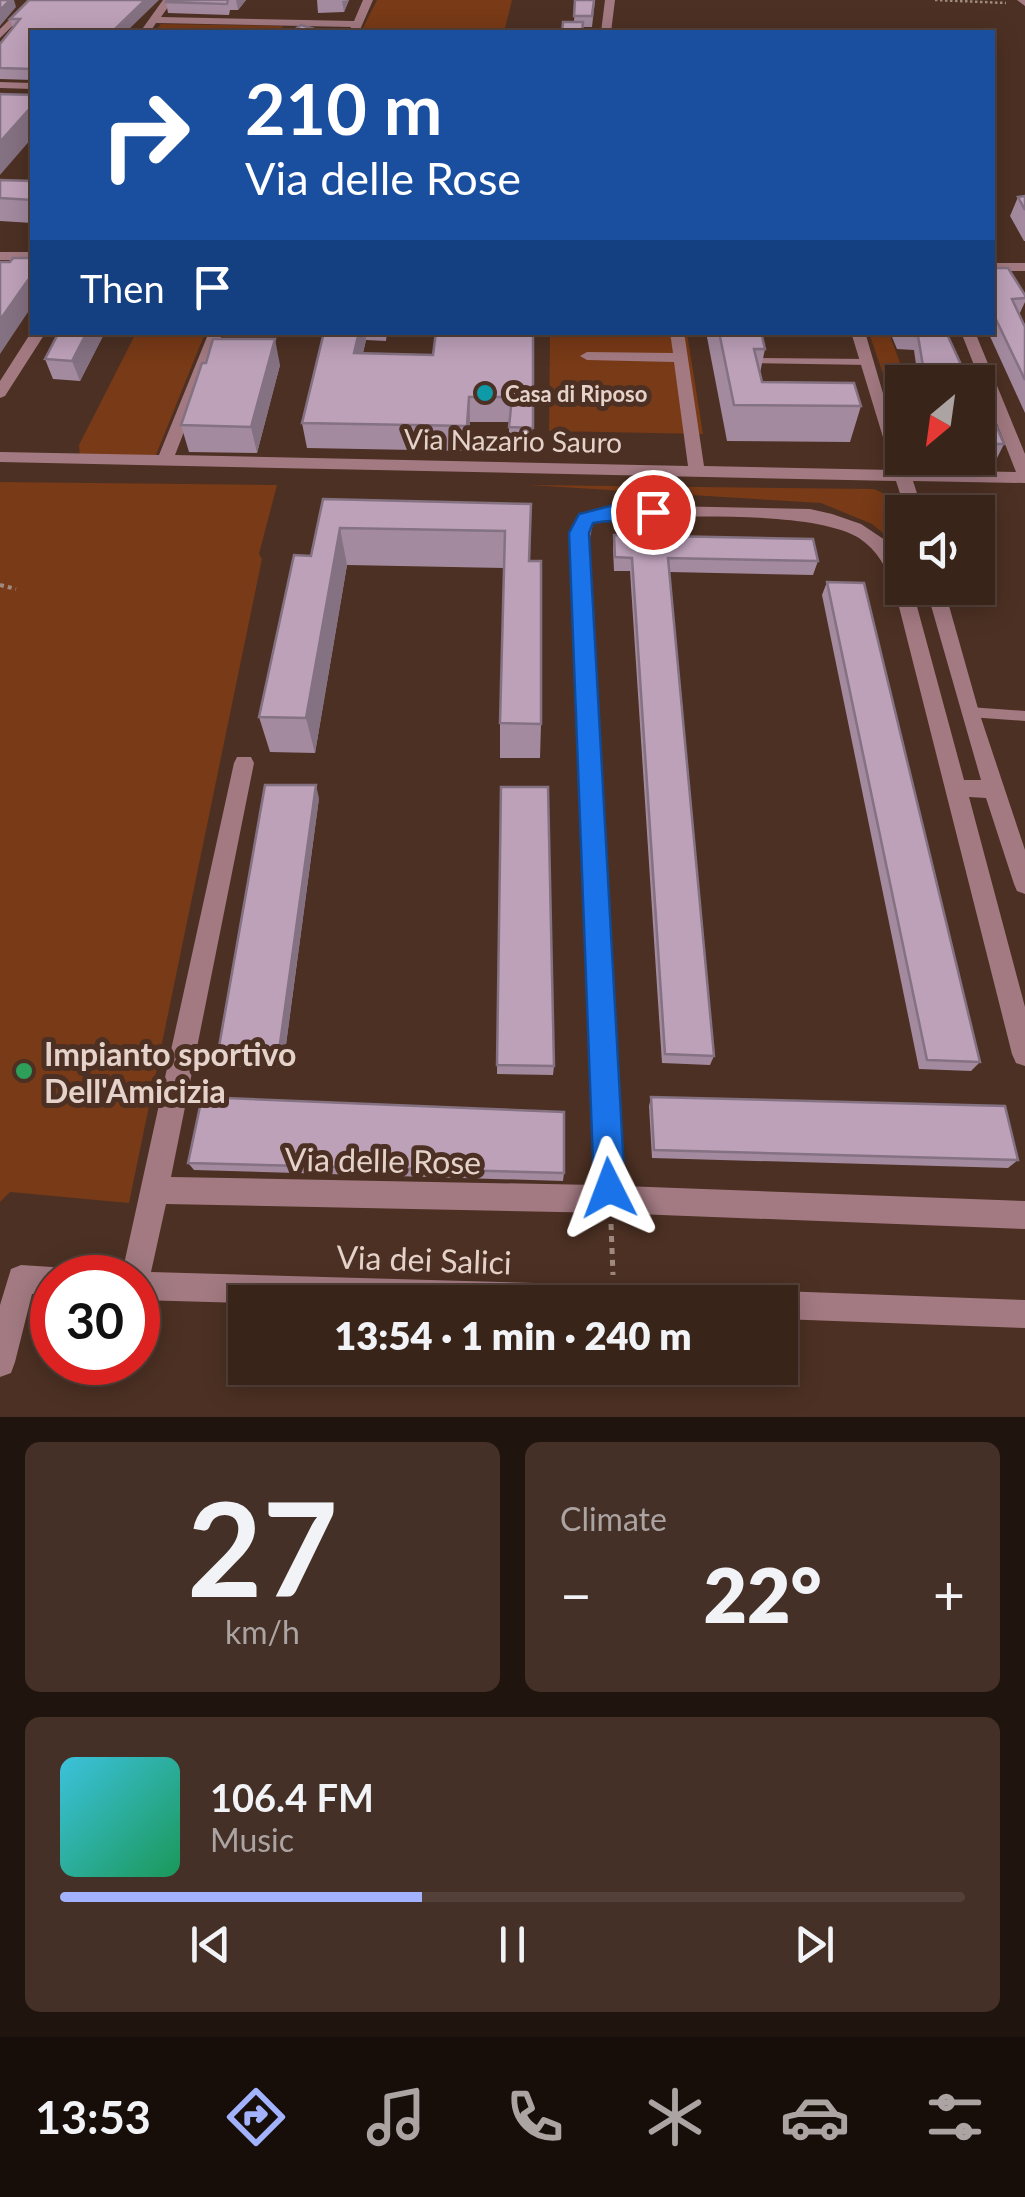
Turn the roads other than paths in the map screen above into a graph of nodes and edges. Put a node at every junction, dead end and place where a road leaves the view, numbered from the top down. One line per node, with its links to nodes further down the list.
1 (168, 0): 6 (street)
2 (368, 0): 7 (street)
3 (610, 0): 9 (street)
4 (12, 1): 5 (street)
5 (34, 1): 10 (street)
6 (154, 20): 7 (street); 8 (street)
7 (356, 28)
8 (146, 30)
9 (606, 30)
10 (0, 36)
11 (0, 85): 12 (street)
12 (30, 86)
13 (0, 256): 14 (street)
14 (30, 256)
15 (995, 267): 16 (street)
16 (1025, 268)
17 (36, 335): 26 (street)
18 (215, 335): 29 (street)
19 (678, 335): 23 (street)
20 (859, 335): 25 (street)
21 (969, 335): 33 (street)
22 (587, 356): 23 (street)
23 (682, 358): 30 (street)
24 (755, 361): 25 (lane)
25 (869, 362): 27 (street)
26 (0, 393)
27 (885, 415)
28 (0, 458): 29 (street, Via Nazario Sauro)
29 (164, 462): 30 (street, Via Nazario Sauro)
30 (696, 471): 31 (street, Via Nazario Sauro)
31 (885, 475)
32 (903, 475): 33 (street, Via Nazario Sauro); 34 (street)
33 (1025, 476)
34 (909, 495)
35 (885, 552): 46 (street)
36 (908, 605): 41 (street)
37 (940, 605): 38 (street)
38 (969, 712): 39 (lane); 42 (street)
39 (1025, 716)
40 (244, 762): 45 (street)
41 (956, 788): 42 (street); 44 (street)
42 (997, 790): 43 (street)
43 (1025, 884)
44 (1025, 1054)
45 (155, 1190): 46 (street, Via delle Rose); 48 (street)
46 (610, 1200): 47 (street, Via delle Rose)
47 (1025, 1215)
48 (141, 1255)
49 (30, 1280): 54 (street)
50 (160, 1287): 51 (street, Via dei Salici)
51 (228, 1288)
52 (798, 1306): 53 (street)
53 (1025, 1314)
54 (0, 1362)

